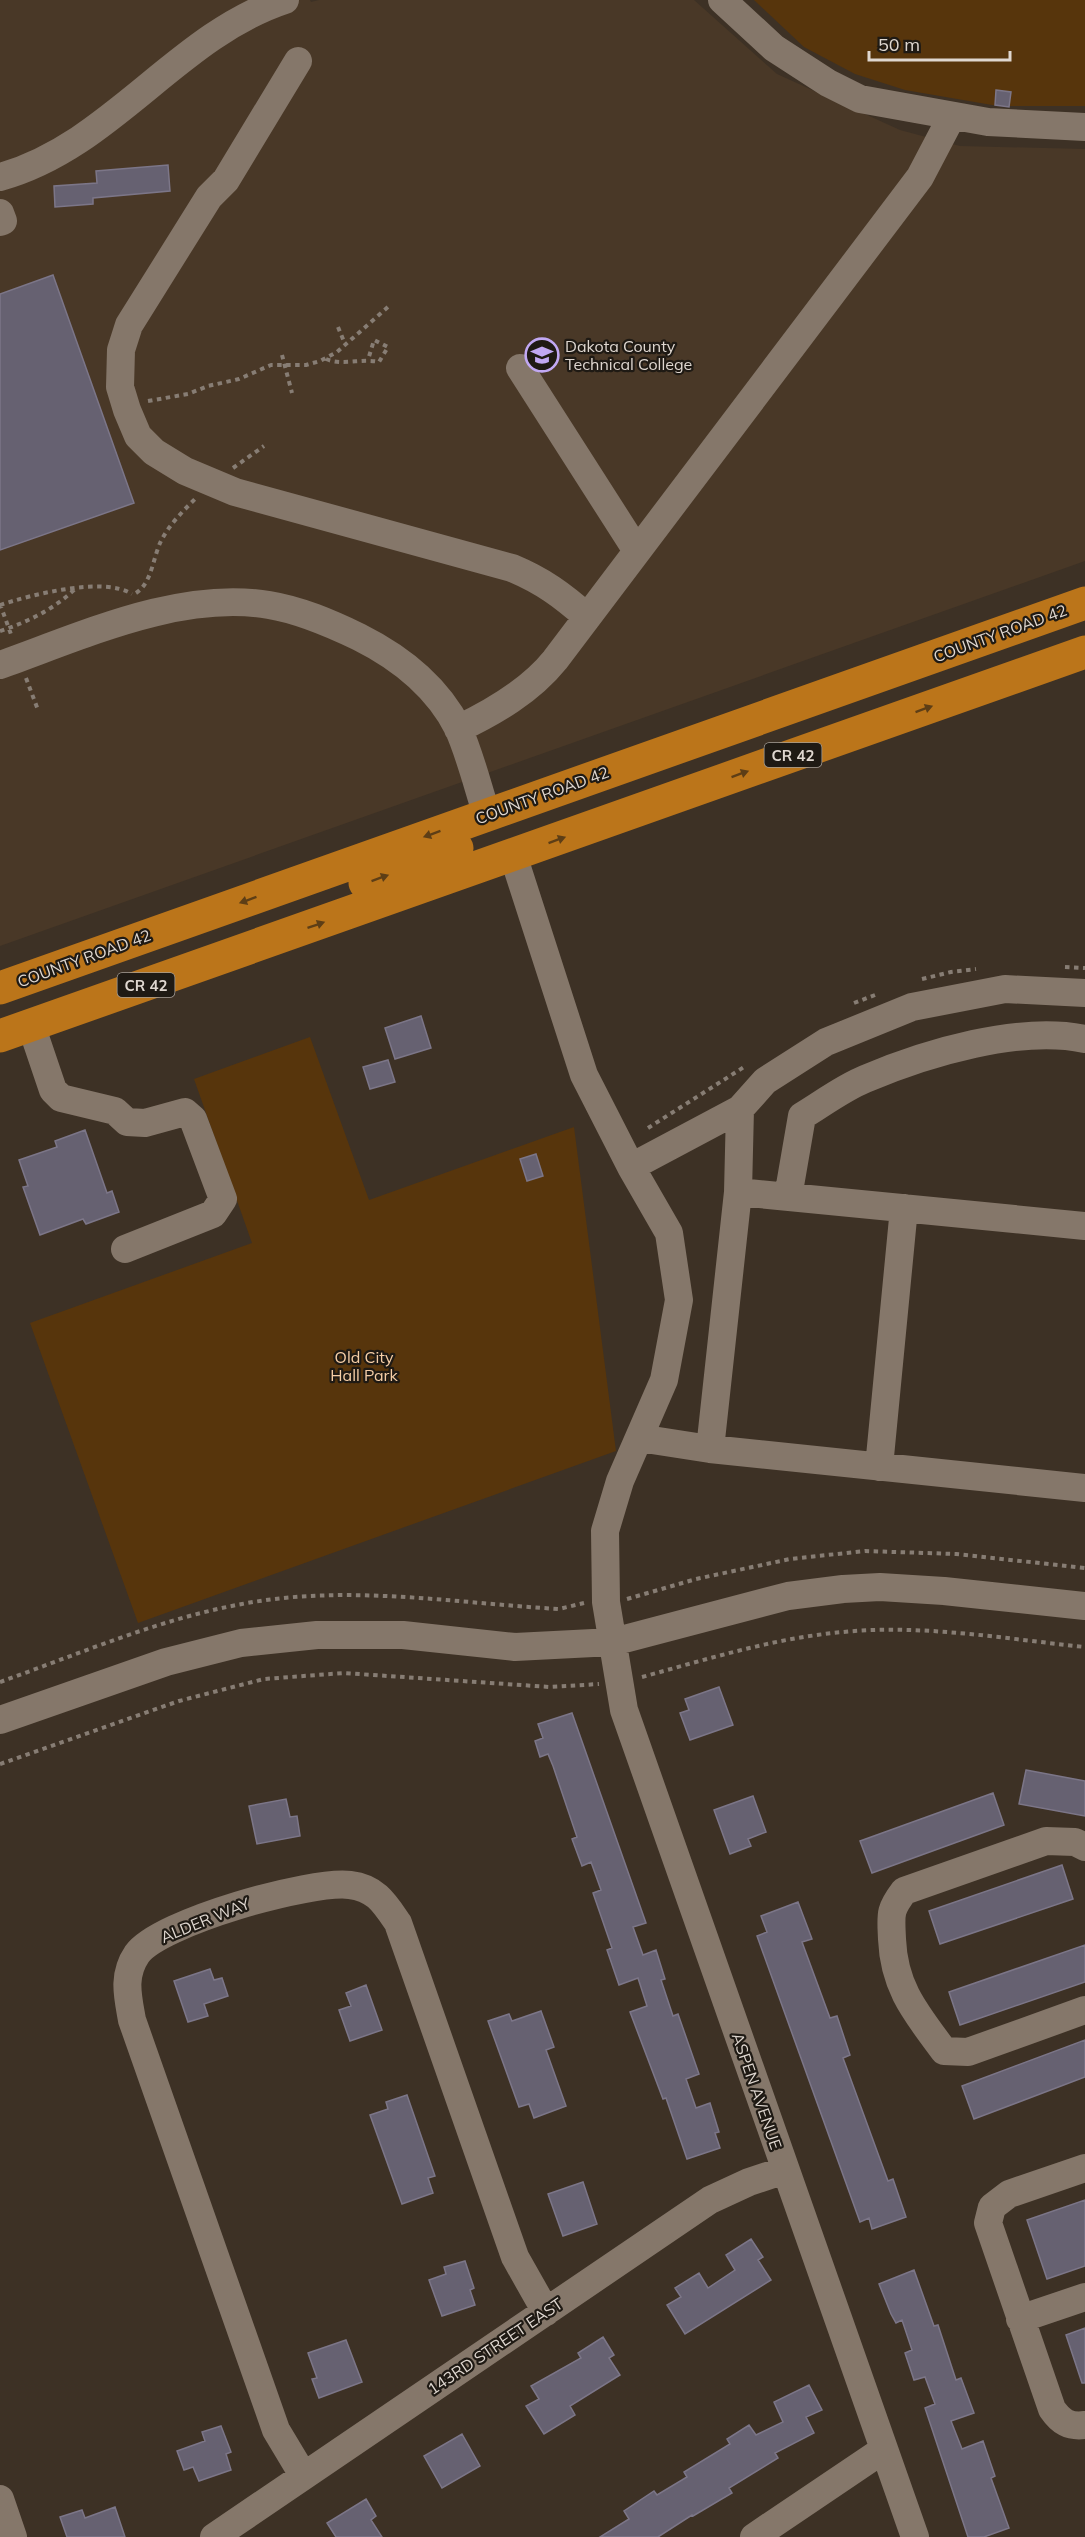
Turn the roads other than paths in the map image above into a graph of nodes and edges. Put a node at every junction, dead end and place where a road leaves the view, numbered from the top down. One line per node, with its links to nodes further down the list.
1 (285, 0): 6 (street)
2 (722, 0): 4 (street)
3 (298, 61): 12 (street)
4 (952, 116): 5 (street); 10 (street)
5 (1085, 126)
6 (0, 177)
7 (0, 213): 8 (street)
8 (0, 222)
9 (520, 368): 10 (street)
10 (638, 551): 12 (street)
11 (1085, 603): 15 (highway, COUNTY ROAD 42)
12 (587, 617): 16 (street)
13 (3, 652): 16 (street)
14 (1085, 652): 18 (highway, CR 42, one-way to 14)
15 (878, 676): 17 (highway, COUNTY ROAD 42); 18 (highway)
16 (458, 729): 17 (street)
17 (487, 815): 19 (highway, COUNTY ROAD 42, one-way to 19); 21 (highway, one-way to 17)
18 (513, 855): 21 (highway, CR 42, one-way to 18); 26 (street, ASPEN AVENUE)
19 (0, 988)
20 (1082, 993): 24 (street); 25 (street)
21 (96, 1002): 22 (highway, CR 42)
22 (32, 1025): 23 (highway, CR 42); 31 (street)
23 (0, 1036)
24 (1080, 1038): 28 (street)
25 (740, 1109): 26 (street); 27 (street)
26 (631, 1167): 32 (street, ASPEN AVENUE)
27 (738, 1192): 28 (street); 33 (street)
28 (788, 1197): 29 (street)
29 (904, 1208): 30 (street); 34 (street)
30 (1085, 1226)
31 (124, 1249)
32 (639, 1438): 33 (street); 37 (street, ASPEN AVENUE)
33 (710, 1449): 34 (street)
34 (879, 1467): 35 (street)
35 (1085, 1488)
36 (1085, 1606): 37 (street)
37 (613, 1642): 38 (street); 42 (street, ASPEN AVENUE)
38 (0, 1720)
39 (1085, 1847): 40 (street)
40 (1085, 2010)
41 (1085, 2168): 45 (street)
42 (785, 2170): 44 (street, 143RD STREET EAST); 47 (street, ASPEN AVENUE)
43 (1085, 2297): 45 (street)
44 (546, 2312): 48 (street, 143RD STREET EAST); 48 (street, ALDER WAY)
45 (1020, 2319): 46 (street)
46 (1077, 2425)
47 (883, 2450): 52 (street); 53 (street, ASPEN AVENUE)
48 (303, 2475): 51 (street, 143RD STREET EAST)
49 (0, 2499): 50 (street)
50 (13, 2537)
51 (214, 2537)
52 (754, 2537)
53 (915, 2537)

